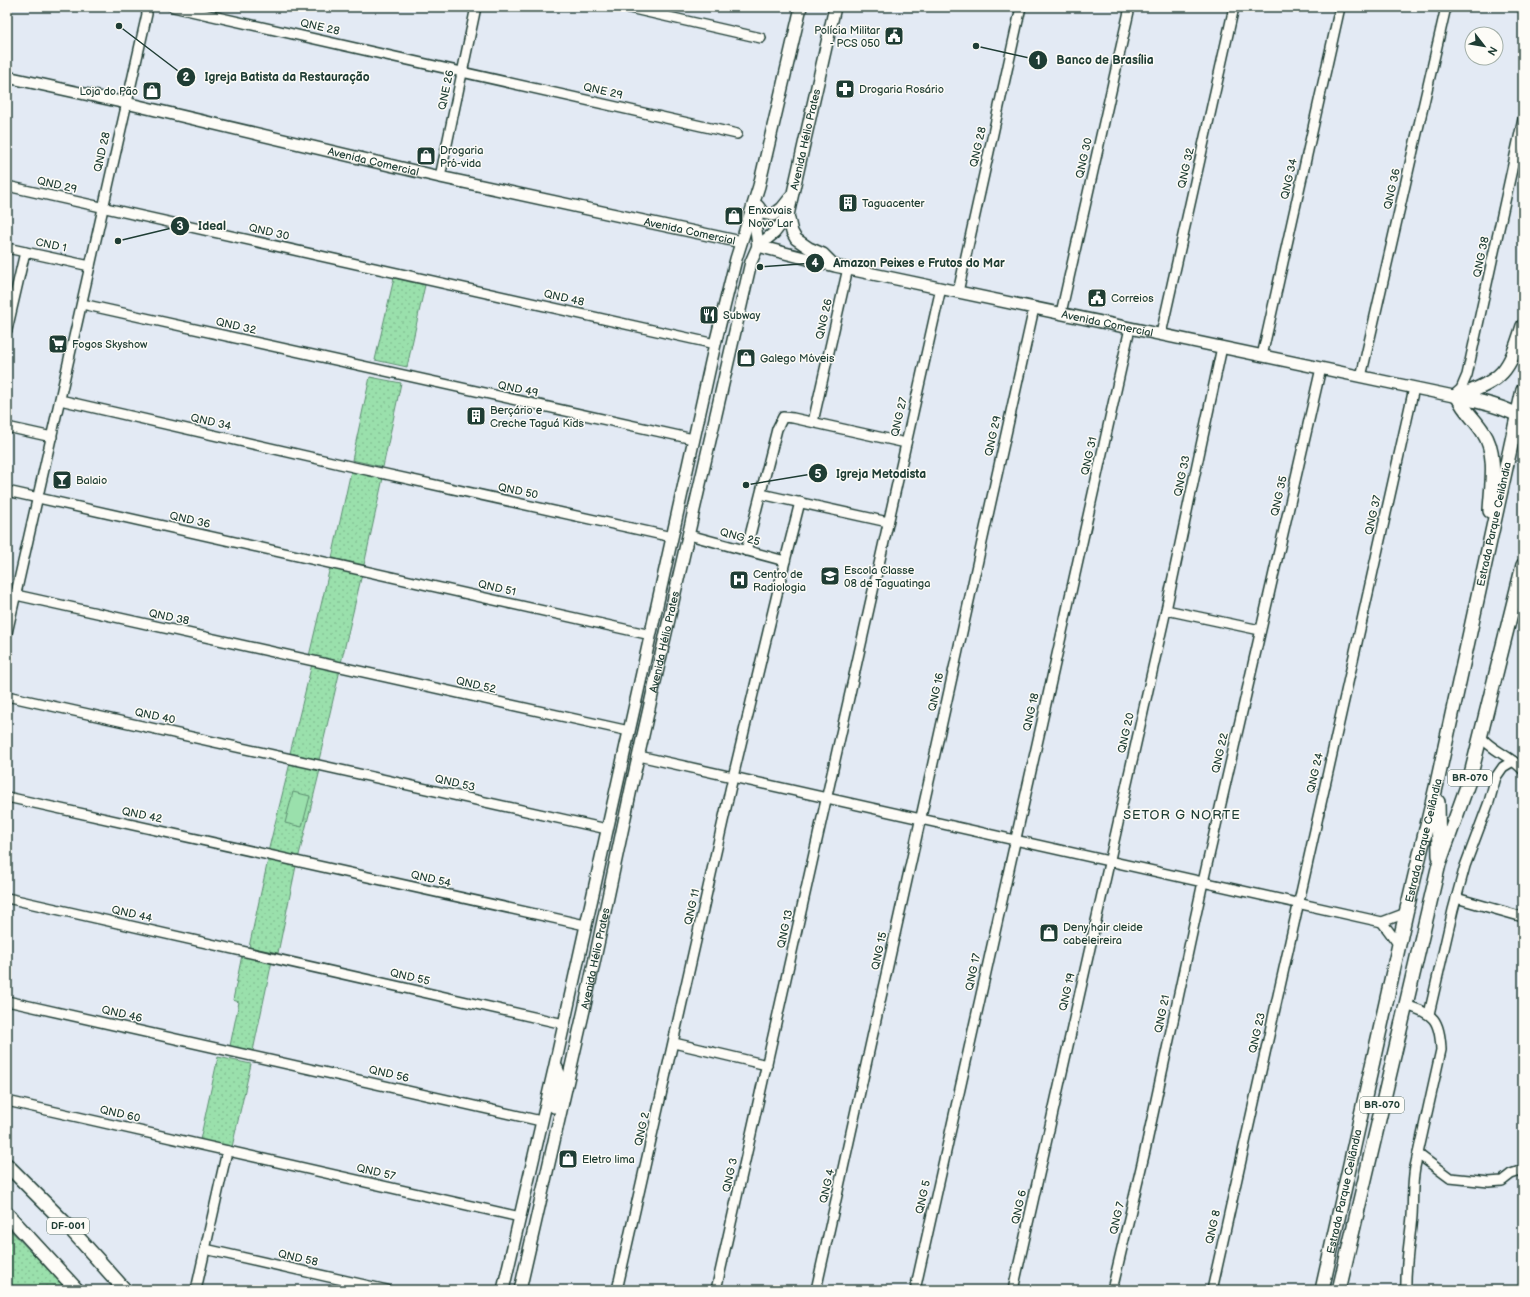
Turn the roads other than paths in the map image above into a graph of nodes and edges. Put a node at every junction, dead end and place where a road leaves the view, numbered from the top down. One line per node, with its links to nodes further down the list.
1 (173, 7): 13 (street, QNE 28)
2 (476, 7): 13 (street, QNE 26)
3 (625, 7): 12 (street)
4 (801, 7): 21 (main road, Avenida Hélio Prates)
5 (836, 7): 22 (main road, Avenida Hélio Prates)
6 (1021, 7): 35 (street, QNG 28)
7 (1130, 7): 38 (street, QNG 30)
8 (1234, 7): 42 (street, QNG 32)
9 (1340, 7): 45 (street, QNG 34)
10 (1446, 7): 48 (street, QNG 36)
11 (148, 9): 15 (street, QND 28)
12 (761, 38)
13 (462, 71): 17 (street, QNE 29); 19 (street, QNE 26)
14 (7, 77): 15 (main road, Avenida Comercial)
15 (126, 103): 19 (main road, Avenida Comercial); 24 (street, QND 28)
16 (1523, 118): 18 (street, QNG 38)
17 (737, 134)
18 (1520, 146): 51 (street, QNG 38)
19 (440, 177): 26 (main road, Avenida Comercial)
20 (7, 186): 24 (street, QND 29)
21 (759, 186): 23 (main road); 26 (main road, Avenida Hélio Prates)
22 (792, 196): 23 (main road); 25 (main road, Avenida Hélio Prates)
23 (758, 206): 27 (main road)
24 (102, 207): 30 (street, QND 28); 33 (street, QND 30)
25 (788, 215): 27 (main road, Avenida Hélio Prates); 31 (main road)
26 (741, 242): 43 (main road, Avenida Hélio Prates)
27 (758, 246): 31 (main road, Avenida Comercial); 66 (main road, Avenida Hélio Prates)
28 (7, 248): 29 (street, CND 1)
29 (25, 252): 30 (street, CND 1); 41 (street)
30 (90, 266): 36 (street, QND 28)
31 (835, 266): 32 (main road, Avenida Comercial)
32 (848, 268): 34 (main road, Avenida Comercial); 54 (street, QNG 26)
33 (408, 276): 43 (street, QND 48)
34 (941, 288): 35 (main road, Avenida Comercial); 58 (street, QNG 27)
35 (958, 292): 37 (main road, Avenida Comercial)
36 (82, 304): 47 (street, QND 32); 52 (street, QND 28)
37 (1034, 308): 38 (main road, Avenida Comercial); 74 (street, QNG 29)
38 (1061, 313): 40 (main road, Avenida Comercial)
39 (1523, 326): 51 (highway)
40 (1130, 328): 42 (main road, Avenida Comercial); 75 (street, QNG 31)
41 (7, 330)
42 (1161, 334): 44 (main road, Avenida Comercial)
43 (715, 344): 57 (main road, Avenida Hélio Prates)
44 (1222, 347): 45 (main road, Avenida Comercial); 77 (street, QNG 33)
45 (1262, 356): 46 (main road, Avenida Comercial)
46 (1321, 368): 48 (main road, Avenida Comercial); 78 (street, QNG 35)
47 (385, 372): 57 (street, QND 49)
48 (1361, 377): 49 (main road, Avenida Comercial)
49 (1414, 388): 51 (main road, Avenida Comercial); 81 (street, QNG 37)
50 (1523, 390): 53 (highway, Estrada Parque Ceilândia / BR-070)
51 (1455, 396): 53 (highway); 68 (highway)
52 (60, 400): 56 (street, QND 28); 59 (street, QND 34)
53 (1520, 417): 68 (highway, Estrada Parque Ceilândia / BR-070)
54 (813, 422): 58 (street); 62 (street)
55 (7, 427): 56 (street)
56 (52, 437): 63 (street, QND 28)
57 (693, 439): 60 (main road, Avenida Hélio Prates)
58 (906, 443): 65 (street, QNG 27)
59 (358, 468): 67 (street, QND 50)
60 (683, 488): 66 (main road); 67 (main road, Avenida Hélio Prates)
61 (7, 491): 63 (street, QND 36)
62 (761, 494): 64 (street); 70 (street)
63 (38, 498): 72 (street, QND 36); 76 (street, QND 28)
64 (800, 502): 65 (street); 71 (street, QNG 11)
65 (888, 522): 69 (street, QNG 27)
66 (689, 535): 70 (street, QNG 25); 86 (main road, Avenida Hélio Prates)
67 (672, 537): 80 (main road, Avenida Hélio Prates)
68 (1488, 547): 91 (highway, Estrada Parque Ceilândia / BR-070)
69 (882, 550): 94 (street, QNG 13)
70 (746, 551): 71 (street, QNG 25)
71 (785, 561): 90 (street, QNG 11)
72 (337, 565): 80 (street, QND 51)
73 (1523, 565): 85 (highway, Estrada Parque Ceilândia / BR-070)
74 (975, 570): 95 (street, QNG 16)
75 (1071, 590): 97 (street, QNG 18)
76 (11, 594): 79 (street, QND 28); 82 (street, QND 38)
77 (1166, 610): 78 (street); 99 (street, QNG 20)
78 (1260, 630): 101 (street, QNG 22)
79 (7, 634)
80 (651, 635): 84 (main road, Avenida Hélio Prates)
81 (1355, 648): 104 (street, QNG 24)
82 (317, 662): 84 (street, QND 52)
83 (7, 696): 87 (street, QND 40)
84 (629, 732): 92 (main road); 96 (main road, Avenida Hélio Prates)
85 (1480, 736): 88 (street); 100 (highway, Estrada Parque Ceilândia / BR-070)
86 (639, 756): 90 (street); 92 (main road, Avenida Hélio Prates)
87 (297, 760): 96 (street, QND 53)
88 (1513, 761): 89 (street); 103 (street)
89 (1523, 770)
90 (733, 777): 94 (street); 115 (street, QNG 11)
91 (1437, 783): 100 (highway); 105 (highway, Estrada Parque Ceilândia / BR-070)
92 (631, 789): 124 (main road, Avenida Hélio Prates)
93 (7, 797): 98 (street, QND 42)
94 (826, 798): 95 (street); 118 (street, QNG 13)
95 (920, 819): 97 (street); 119 (street, QNG 15)
96 (607, 830): 108 (main road, Avenida Hélio Prates)
97 (1015, 840): 99 (street); 121 (street, QNG 17)
98 (272, 856): 108 (street, QND 54)
99 (1109, 861): 101 (street); 123 (street, QNG 19)
100 (1439, 864): 112 (highway, Estrada Parque Ceilândia / BR-070)
101 (1203, 882): 104 (street); 126 (street, QNG 21)
102 (7, 898): 110 (street, QND 44)
103 (1456, 898): 106 (street); 113 (street)
104 (1298, 904): 107 (street); 129 (street, QNG 23)
105 (1406, 912): 107 (street); 109 (highway, Estrada Parque Ceilândia / BR-070)
106 (1523, 917)
107 (1382, 922): 109 (street)
108 (585, 925): 114 (main road, Avenida Hélio Prates)
109 (1399, 945): 149 (highway, Estrada Parque Ceilândia / BR-070)
110 (251, 953): 114 (street, QND 55)
111 (7, 1001): 116 (street, QND 46)
112 (1406, 1005): 113 (street); 150 (highway, Estrada Parque Ceilândia / BR-070)
113 (1429, 1014): 127 (street)
114 (564, 1024): 117 (main road, Avenida Hélio Prates)
115 (674, 1043): 118 (street); 142 (street, QNG 2)
116 (231, 1051): 122 (street, QND 56)
117 (555, 1065): 122 (main road, Avenida Hélio Prates); 124 (main road)
118 (767, 1065): 143 (street, QNG 3)
119 (862, 1087): 144 (street, QNG 4)
120 (7, 1101): 125 (street, QND 60)
121 (955, 1108): 145 (street, QNG 5)
122 (542, 1121): 134 (main road, Avenida Hélio Prates)
123 (1049, 1129): 146 (street, QNG 6)
124 (556, 1132): 141 (main road, Avenida Hélio Prates)
125 (227, 1151): 134 (street, QND 57); 135 (street)
126 (1145, 1151): 147 (street, QNG 7)
127 (1418, 1154): 130 (street); 151 (street)
128 (7, 1165): 137 (highway, DF-001)
129 (1239, 1168): 148 (street, QNG 8)
130 (1523, 1170)
131 (7, 1171): 132 (highway)
132 (7, 1179)
133 (7, 1214): 136 (highway, DF-001)
134 (520, 1217): 140 (main road, Avenida Hélio Prates)
135 (205, 1249): 138 (street); 139 (street, QND 58)
136 (77, 1290)
137 (126, 1290)
138 (196, 1290)
139 (387, 1290)
140 (503, 1290)
141 (520, 1290)
142 (617, 1290)
143 (716, 1290)
144 (816, 1290)
145 (914, 1290)
146 (1013, 1290)
147 (1112, 1290)
148 (1212, 1290)
149 (1322, 1290)
150 (1339, 1290)
151 (1406, 1290)

